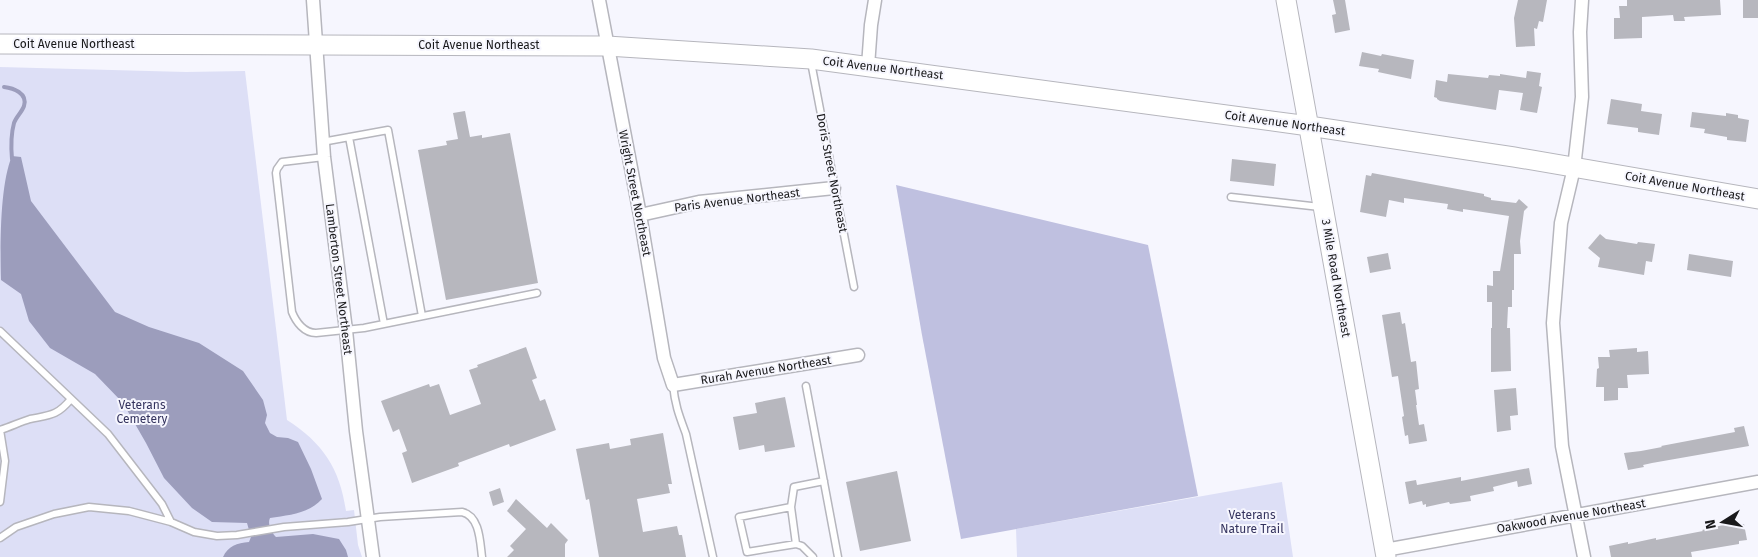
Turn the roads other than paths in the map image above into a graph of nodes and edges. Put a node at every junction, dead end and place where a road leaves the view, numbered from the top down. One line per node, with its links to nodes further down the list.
1 (313, 0): 7 (street, Lamberton Street Northeast)
2 (599, 0): 8 (street, Wright Street Northeast)
3 (875, 0): 10 (street)
4 (1286, 0): 11 (main road, 3 Mile Road Northeast)
5 (1582, 0): 15 (street)
6 (0, 44): 7 (main road, Coit Avenue Northeast)
7 (317, 44): 8 (main road, Coit Avenue Northeast); 13 (street, Lamberton Street Northeast)
8 (607, 46): 9 (main road, Coit Avenue Northeast); 20 (street, Wright Street Northeast)
9 (811, 59): 10 (main road, Coit Avenue Northeast); 16 (lane, Doris Street Northeast)
10 (868, 66): 11 (main road, Coit Avenue Northeast)
11 (1309, 126): 15 (main road, Coit Avenue Northeast); 19 (main road, 3 Mile Road Northeast)
12 (349, 137): 13 (lane); 23 (lane); 24 (lane)
13 (322, 142): 14 (street, Lamberton Street Northeast)
14 (324, 157): 25 (street, Lamberton Street Northeast); 25 (lane)
15 (1574, 168): 18 (main road, Coit Avenue Northeast); 36 (street)
16 (834, 188): 20 (street, Paris Avenue Northeast); 21 (lane, Doris Street Northeast)
17 (1231, 197): 19 (lane)
18 (1758, 199)
19 (1324, 207): 41 (main road, 3 Mile Road Northeast)
20 (640, 215): 28 (street, Wright Street Northeast)
21 (854, 287)
22 (537, 293): 23 (lane)
23 (422, 316): 24 (lane)
24 (384, 324): 25 (lane)
25 (346, 330): 37 (street, Lamberton Street Northeast)
26 (0, 331): 30 (lane)
27 (858, 356): 28 (street, Rurah Avenue Northeast)
28 (673, 385): 44 (lane)
29 (806, 386): 32 (lane)
30 (71, 399): 31 (lane); 38 (lane)
31 (0, 430): 34 (lane)
32 (824, 481): 35 (lane); 46 (lane)
33 (1758, 482): 36 (street, Oakwood Avenue Northeast)
34 (0, 502)
35 (791, 507): 40 (lane); 40 (lane)
36 (1576, 515): 41 (street, Oakwood Avenue Northeast); 47 (street)
37 (369, 519): 38 (lane); 42 (street, Lamberton Street Northeast); 43 (lane)
38 (171, 522): 39 (lane)
39 (0, 538)
40 (796, 544): 45 (lane)
41 (1386, 554)
42 (373, 557)
43 (482, 557)
44 (713, 557)
45 (813, 557)
46 (838, 557)
47 (1584, 557)

